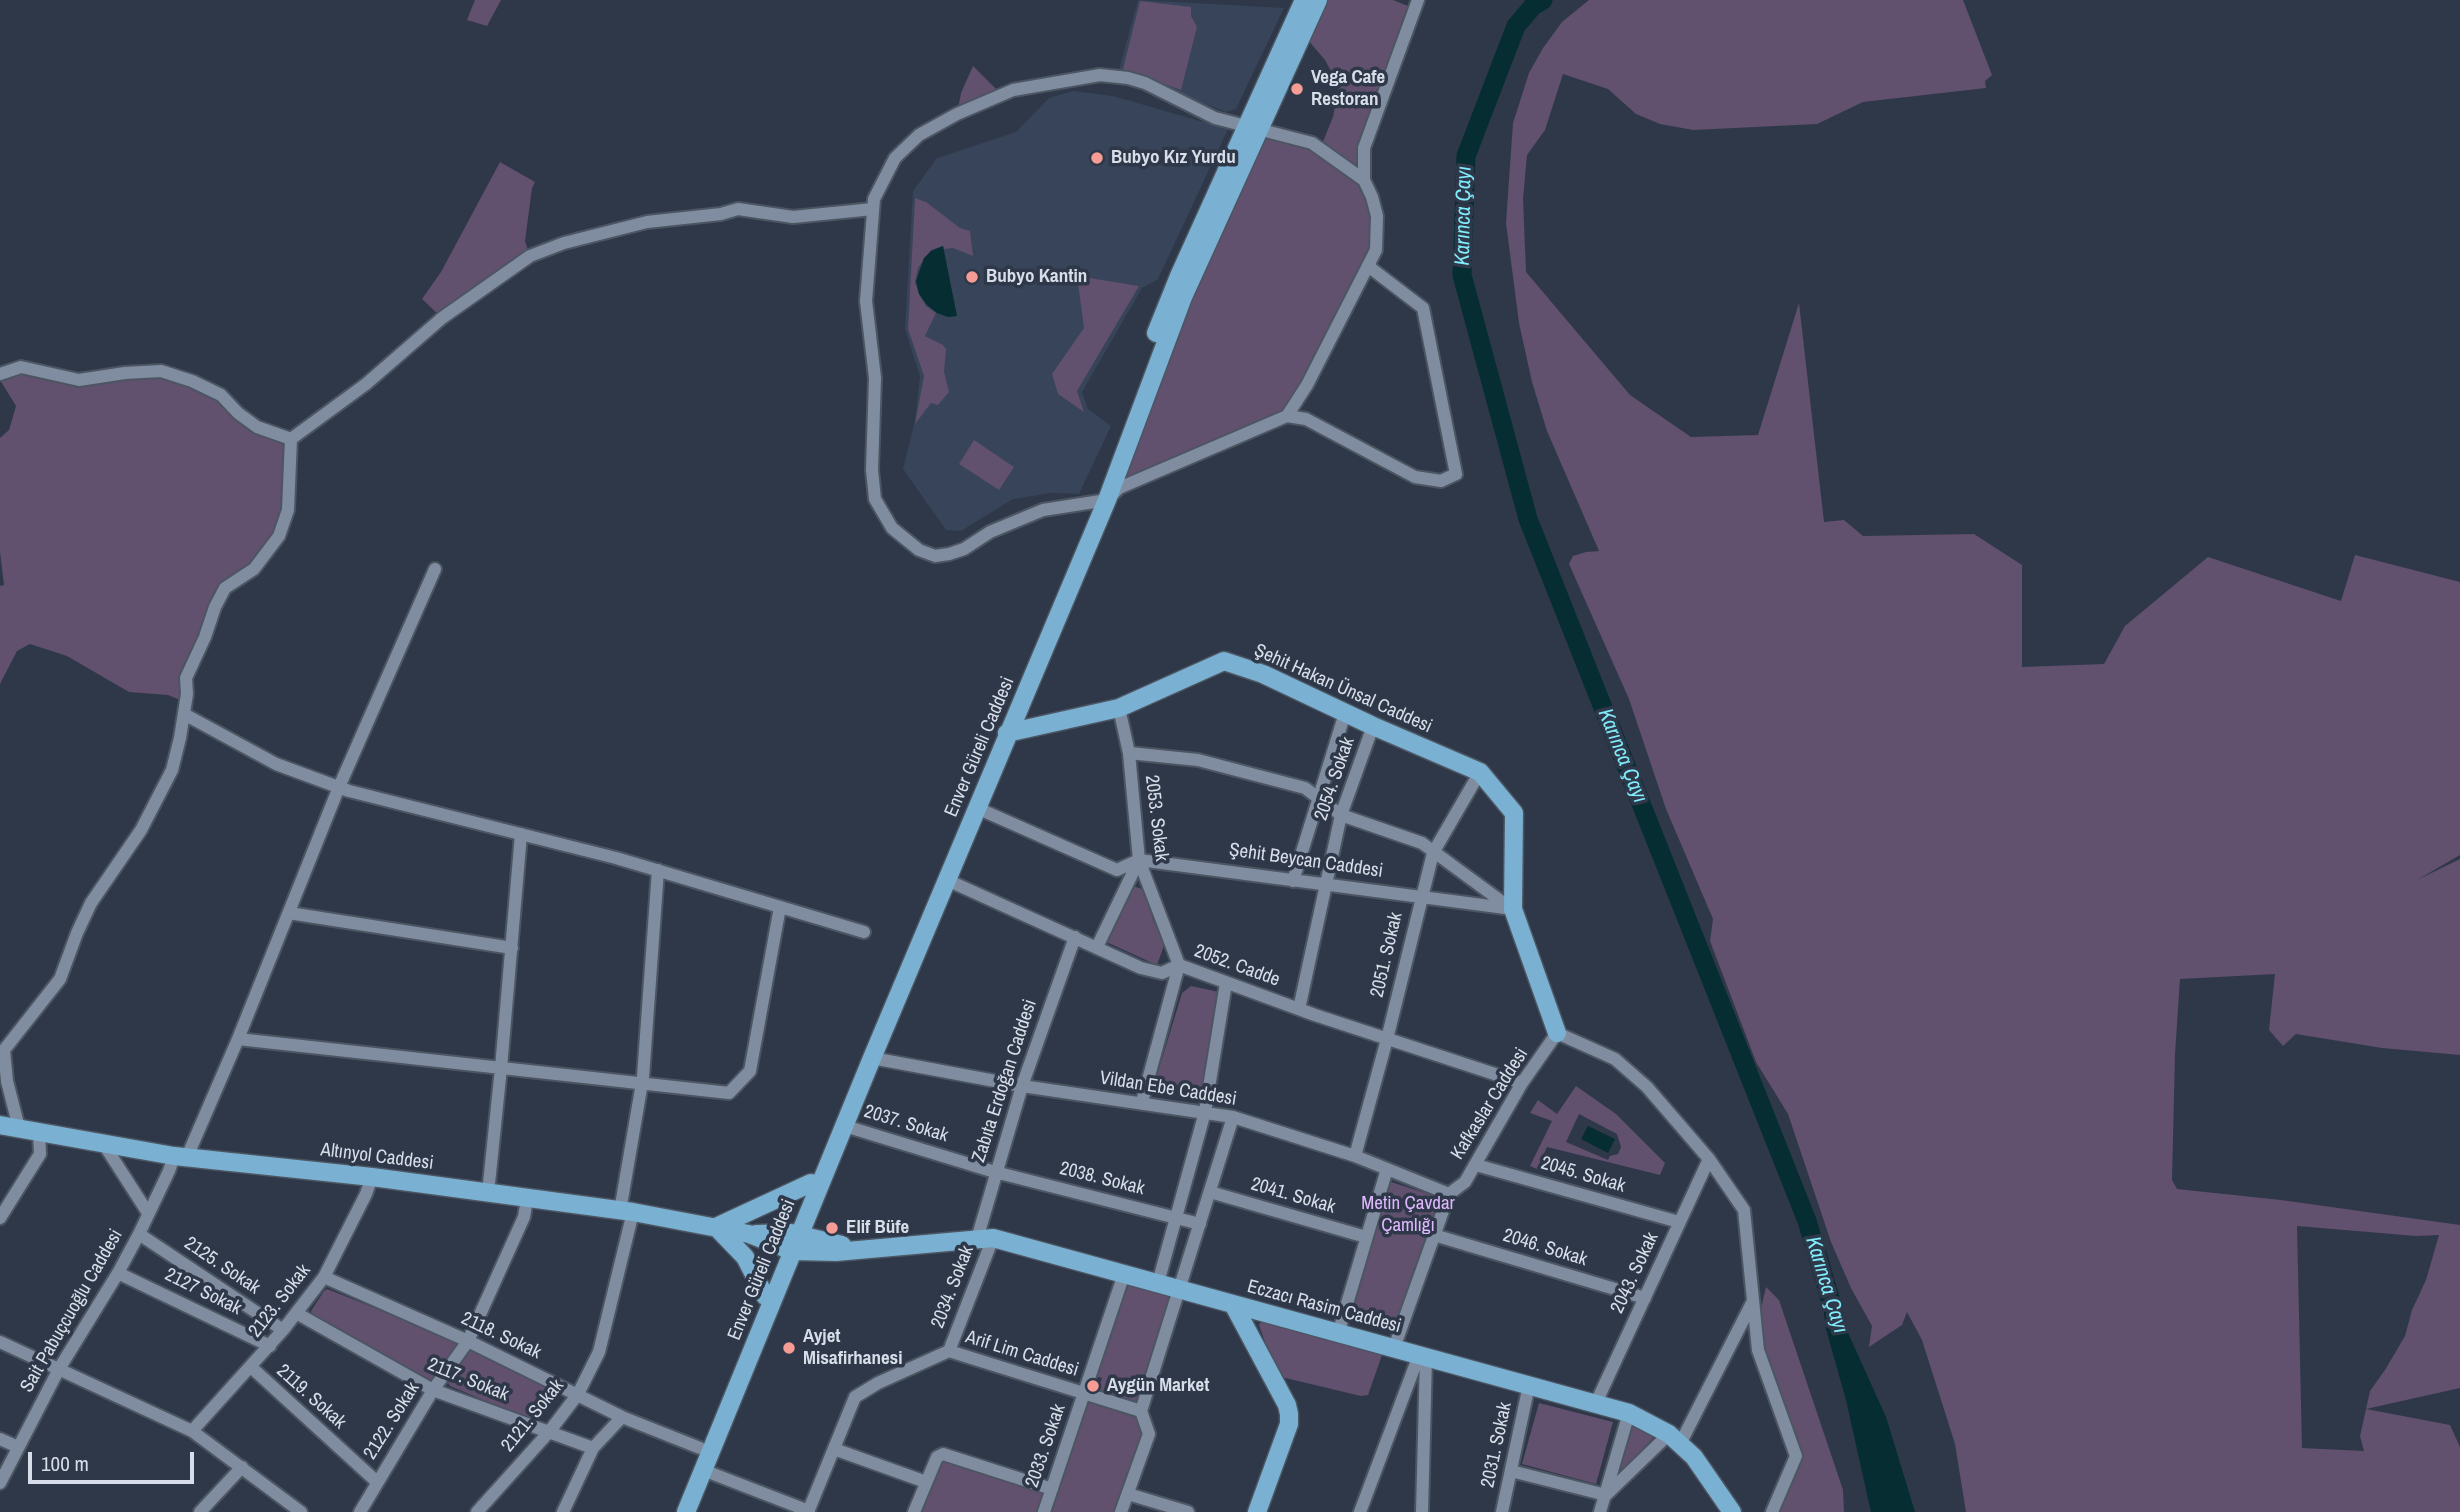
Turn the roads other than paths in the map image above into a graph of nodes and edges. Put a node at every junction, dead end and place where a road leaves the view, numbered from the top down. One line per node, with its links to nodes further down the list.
1 (1304, 0): 4 (main road, Enver Güreli Caddesi)
2 (1318, 0): 4 (main road, Enver Güreli Caddesi)
3 (1418, 0): 5 (street)
4 (1252, 128): 5 (street); 6 (street); 11 (main road, Enver Güreli Caddesi)
5 (1364, 180): 7 (street)
6 (873, 209): 10 (street); 11 (street)
7 (1368, 266): 9 (street); 9 (street)
8 (0, 374): 10 (street)
9 (1287, 416): 11 (street)
10 (291, 439): 15 (street)
11 (1100, 502): 17 (main road, Enver Güreli Caddesi); 66 (main road, Enver Güreli Caddesi)
12 (435, 569): 20 (street, Sait Pabuçcuoğlu Caddesi)
13 (1119, 708): 14 (main road, Şehit Hakan Ünsal Caddesi); 17 (main road, Şehit Hakan Ünsal Caddesi); 18 (street, 2053. Sokak)
14 (1345, 713): 16 (main road, Şehit Hakan Ünsal Caddesi); 21 (street)
15 (184, 714): 20 (street); 45 (street)
16 (1373, 726): 19 (main road, Şehit Hakan Ünsal Caddesi); 23 (street, 2054. Sokak)
17 (1007, 733): 22 (main road, Enver Güreli Caddesi)
18 (1129, 753): 21 (street); 26 (street, 2053. Sokak)
19 (1480, 772): 25 (street, 2051. Sokak); 33 (main road, Şehit Hakan Ünsal Caddesi)
20 (339, 787): 24 (street); 34 (street, Sait Pabuçcuoğlu Caddesi)
21 (1319, 798): 23 (street); 29 (street)
22 (977, 808): 26 (street, Şehit Beycan Caddesi); 28 (main road, Enver Güreli Caddesi)
23 (1340, 815): 25 (street); 30 (street, 2054. Sokak)
24 (522, 834): 27 (street); 38 (street)
25 (1433, 853): 31 (street, 2051. Sokak); 33 (street)
26 (1139, 860): 29 (street, Şehit Beycan Caddesi); 37 (street); 39 (street, 2053. Sokak)
27 (658, 870): 32 (street); 48 (street, 2121. Sokak)
28 (947, 880): 36 (street, 2052. Cadde); 46 (main road, Enver Güreli Caddesi)
29 (1293, 881): 30 (street, Şehit Beycan Caddesi)
30 (1325, 885): 31 (street, Şehit Beycan Caddesi); 41 (street, 2054. Sokak)
31 (1421, 898): 33 (street, Şehit Beycan Caddesi); 44 (street, 2051. Sokak)
32 (780, 907): 35 (street); 48 (street)
33 (1513, 909): 42 (main road)
34 (289, 913): 38 (street); 43 (street, Sait Pabuçcuoğlu Caddesi)
35 (864, 932)
36 (1075, 937): 37 (street, 2052. Cadde); 50 (street, Zabıta Erdoğan Caddesi)
37 (1097, 947): 39 (street, 2052. Cadde)
38 (512, 948): 47 (street)
39 (1179, 965): 40 (street, 2052. Cadde); 51 (street)
40 (1226, 983): 41 (street, 2052. Cadde); 52 (street)
41 (1299, 1009): 44 (street, 2052. Cadde)
42 (1557, 1033): 49 (street, Kafkaslar Caddesi); 61 (street)
43 (238, 1039): 47 (street); 59 (street, Sait Pabuçcuoğlu Caddesi)
44 (1387, 1039): 49 (street, 2052. Cadde); 60 (street, 2051. Sokak)
45 (2, 1048): 56 (street)
46 (872, 1058): 50 (street, Vildan Ebe Caddesi); 55 (main road, Enver Güreli Caddesi)
47 (502, 1068): 48 (street); 68 (street)
48 (642, 1083): 72 (street, 2121. Sokak)
49 (1522, 1083): 62 (street, Kafkaslar Caddesi)
50 (1022, 1086): 51 (street, Vildan Ebe Caddesi); 64 (street, Zabıta Erdoğan Caddesi)
51 (1142, 1102): 52 (street, Vildan Ebe Caddesi)
52 (1205, 1112): 53 (street, Vildan Ebe Caddesi); 75 (street)
53 (1233, 1118): 60 (street, Vildan Ebe Caddesi); 67 (street)
54 (0, 1125): 56 (main road, Altınyol Caddesi)
55 (845, 1126): 64 (street, 2037. Sokak); 71 (main road, Enver Güreli Caddesi)
56 (19, 1128): 57 (main road, Altınyol Caddesi)
57 (39, 1133): 58 (main road, Altınyol Caddesi); 74 (street)
58 (103, 1143): 59 (main road, Altınyol Caddesi); 73 (street)
59 (180, 1156): 65 (main road, Altınyol Caddesi); 73 (street, Sait Pabuçcuoğlu Caddesi)
60 (1355, 1156): 63 (street, Vildan Ebe Caddesi)
61 (1709, 1159): 76 (street, 2043. Sokak); 93 (street)
62 (1476, 1165): 69 (street, Kafkaslar Caddesi); 76 (street, 2045. Sokak)
63 (1388, 1169): 69 (street, Vildan Ebe Caddesi); 81 (street)
64 (995, 1172): 75 (street, 2038. Sokak); 82 (street, Zabıta Erdoğan Caddesi)
65 (372, 1177): 68 (main road, Altınyol Caddesi); 88 (street, 2123. Sokak)
66 (811, 1183): 78 (main road); 83 (main road, Enver Güreli Caddesi)
67 (1210, 1192): 77 (street); 81 (street, 2041. Sokak)
68 (488, 1193): 70 (main road, Altınyol Caddesi)
69 (1448, 1194): 80 (street, Kafkaslar Caddesi)
70 (527, 1199): 72 (main road, Altınyol Caddesi); 98 (street, 2122. Sokak)
71 (813, 1201): 83 (main road, Enver Güreli Caddesi); 84 (main road)
72 (627, 1212): 78 (main road, Altınyol Caddesi); 109 (street, 2121. Sokak)
73 (148, 1213): 79 (street, Sait Pabuçcuoğlu Caddesi)
74 (0, 1218)
75 (1177, 1218): 77 (street, 2038. Sokak); 89 (street)
76 (1679, 1222): 92 (street, 2043. Sokak)
77 (1200, 1224): 90 (street)
78 (716, 1227): 83 (main road, Altınyol Caddesi); 91 (main road)
79 (139, 1234): 86 (street, Sait Pabuçcuoğlu Caddesi); 96 (street, 2125. Sokak)
80 (1434, 1235): 92 (street, 2046. Sokak); 101 (street, Kafkaslar Caddesi)
81 (1366, 1237): 97 (street)
82 (985, 1238): 84 (main road, Eczacı Rasim Caddesi); 87 (main road, Eczacı Rasim Caddesi); 102 (street, 2034. Sokak)
83 (792, 1242): 84 (main road, Eczacı Rasim Caddesi); 85 (main road, Enver Güreli Caddesi); 91 (main road, Enver Güreli Caddesi)
84 (838, 1249): 85 (main road)
85 (784, 1271): 123 (main road, Enver Güreli Caddesi)
86 (118, 1273): 100 (street, 2127 Sokak); 105 (street, Sait Pabuçcuoğlu Caddesi)
87 (1124, 1274): 89 (main road, Eczacı Rasim Caddesi); 108 (street, 2033. Sokak)
88 (324, 1277): 95 (street, 2123. Sokak); 98 (street, 2118. Sokak)
89 (1158, 1283): 90 (main road, Eczacı Rasim Caddesi)
90 (1180, 1289): 94 (main road, Eczacı Rasim Caddesi); 111 (street)
91 (765, 1296): 120 (main road, Enver Güreli Caddesi)
92 (1645, 1298): 110 (street, 2043. Sokak)
93 (1753, 1301): 117 (street); 149 (street)
94 (1233, 1304): 97 (main road, Eczacı Rasim Caddesi); 143 (main road)
95 (298, 1314): 96 (street, 2123. Sokak); 107 (street, 2117. Sokak)
96 (284, 1331): 100 (street, 2123. Sokak)
97 (1338, 1334): 101 (main road, Eczacı Rasim Caddesi)
98 (468, 1341): 107 (street, 2122. Sokak); 109 (street, 2118. Sokak)
99 (0, 1342): 105 (street)
100 (270, 1346): 104 (street, 2123. Sokak)
101 (1394, 1348): 103 (main road, Eczacı Rasim Caddesi)
102 (949, 1351): 108 (street, Arif Lim Caddesi); 121 (street, Arif Lim Caddesi)
103 (1422, 1356): 106 (main road, Eczacı Rasim Caddesi); 144 (street); 145 (street)
104 (251, 1367): 114 (street, 2123. Sokak); 125 (street, 2119. Sokak)
105 (58, 1369): 114 (street); 118 (street, Sait Pabuçcuoğlu Caddesi)
106 (1529, 1385): 110 (main road, Eczacı Rasim Caddesi); 124 (street, 2031. Sokak)
107 (433, 1390): 115 (street, 2117. Sokak); 125 (street, 2122. Sokak)
108 (1084, 1393): 111 (street, Arif Lim Caddesi); 128 (street, 2033. Sokak)
109 (578, 1394): 113 (street, 2118. Sokak); 115 (street, 2121. Sokak)
110 (1596, 1403): 112 (main road, Eczacı Rasim Caddesi)
111 (1141, 1411): 129 (street)
112 (1629, 1413): 117 (main road, Eczacı Rasim Caddesi); 130 (street)
113 (622, 1417): 119 (street); 120 (street, 2118. Sokak)
114 (192, 1430): 122 (street)
115 (549, 1432): 119 (street, 2117. Sokak); 135 (street, 2121. Sokak)
116 (0, 1439): 118 (street)
117 (1674, 1439): 130 (street); 148 (main road, Eczacı Rasim Caddesi)
118 (18, 1447): 127 (street, Sait Pabuçcuoğlu Caddesi)
119 (593, 1448): 136 (street)
120 (700, 1448): 137 (main road, Enver Güreli Caddesi)
121 (834, 1449): 126 (street); 131 (street, Arif Lim Caddesi)
122 (242, 1467): 132 (street); 133 (street)
123 (703, 1471): 131 (street); 138 (main road, Enver Güreli Caddesi)
124 (1511, 1471): 130 (street); 146 (street, 2031. Sokak)
125 (377, 1482): 134 (street, 2122. Sokak)
126 (926, 1482): 128 (street); 139 (street)
127 (0, 1483)
128 (1052, 1489): 140 (street, 2033. Sokak)
129 (1128, 1494): 141 (street); 142 (street)
130 (1606, 1495): 147 (street)
131 (809, 1511)
132 (200, 1512)
133 (301, 1512)
134 (360, 1512)
135 (477, 1512)
136 (563, 1512)
137 (674, 1512)
138 (686, 1512)
139 (914, 1512)
140 (1044, 1512)
141 (1121, 1512)
142 (1188, 1512)
143 (1257, 1512)
144 (1360, 1512)
145 (1422, 1512)
146 (1502, 1512)
147 (1600, 1512)
148 (1732, 1512)
149 (1772, 1512)

